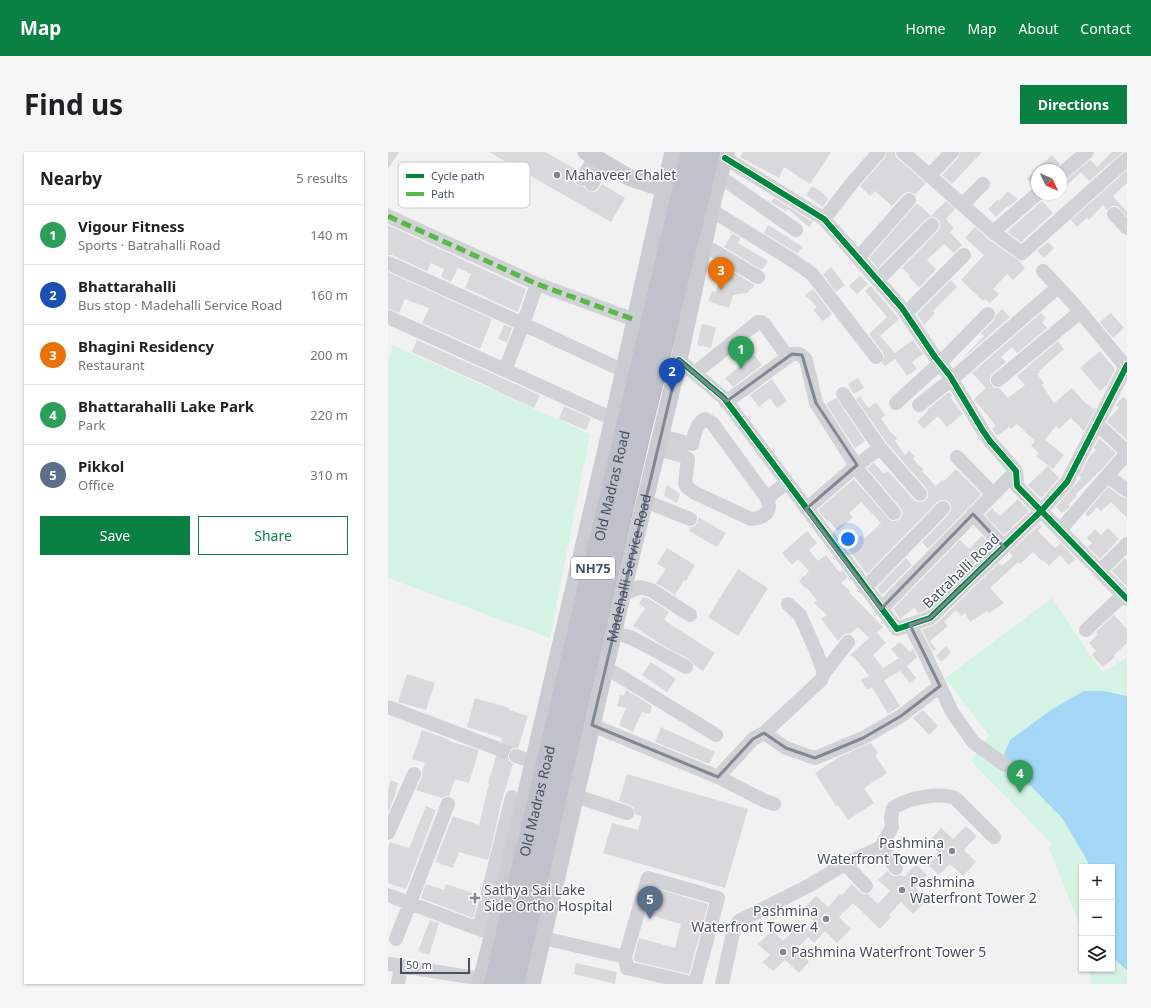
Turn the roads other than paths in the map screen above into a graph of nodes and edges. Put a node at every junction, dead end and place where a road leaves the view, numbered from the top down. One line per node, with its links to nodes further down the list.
1 (674, 152): 15 (main road)
2 (691, 152): 15 (highway, Old Madras Road / NH75)
3 (879, 152): 21 (street)
4 (903, 152): 11 (street)
5 (952, 152): 11 (street)
6 (1087, 152): 10 (street)
7 (720, 154): 12 (main road, Madehalli Service Road); 15 (highway, Old Madras Road / NH75); 21 (street)
8 (595, 157): 13 (street); 15 (main road)
9 (1127, 159): 25 (street)
10 (1067, 169)
11 (930, 175): 18 (street)
12 (719, 176): 15 (main road, Madehalli Service Road); 24 (street)
13 (587, 182)
14 (983, 184): 18 (street)
15 (689, 196): 26 (main road, Madehalli Service Road); 39 (main road); 42 (street); 125 (highway, Old Madras Road / NH75); 127 (highway, Old Madras Road / NH75)
16 (1031, 199): 25 (street)
17 (909, 200): 28 (street)
18 (963, 204): 25 (street)
19 (1114, 214): 23 (street)
20 (388, 216): 33 (street)
21 (824, 219): 28 (street)
22 (932, 225): 32 (street)
23 (1127, 228)
24 (796, 230)
25 (993, 232)
26 (704, 245): 31 (street); 43 (main road, Madehalli Service Road)
27 (964, 255): 36 (street)
28 (858, 258): 32 (street)
29 (388, 263): 40 (street)
30 (1043, 271): 34 (street)
31 (758, 277)
32 (878, 280): 36 (street)
33 (538, 284): 39 (street); 40 (street)
34 (1058, 287): 35 (street); 49 (street)
35 (1080, 312): 45 (street); 50 (street)
36 (906, 313): 44 (street)
37 (988, 314): 44 (street)
38 (388, 317): 46 (street)
39 (635, 320): 47 (main road)
40 (523, 324): 46 (street); 47 (street)
41 (788, 357): 48 (street); 53 (street); 64 (street)
42 (876, 357)
43 (680, 360): 48 (street, Batrahalli Road); 58 (main road, Madehalli Service Road)
44 (940, 364): 49 (street); 54 (street)
45 (1126, 366): 51 (street, Batrahalli Road)
46 (505, 370): 56 (street)
47 (624, 371): 56 (main road)
48 (695, 373): 53 (street, Batrahalli Road)
49 (952, 380): 55 (street); 65 (street)
50 (998, 380)
51 (1122, 390): 57 (street, Batrahalli Road)
52 (843, 394): 60 (street)
53 (726, 402): 67 (street, Batrahalli Road)
54 (896, 403)
55 (920, 405)
56 (613, 419): 103 (main road)
57 (1097, 424): 61 (street); 75 (street, Batrahalli Road)
58 (659, 443): 59 (street); 63 (street); 72 (main road, Madehalli Service Road)
59 (692, 444): 63 (street); 71 (street)
60 (880, 448): 64 (street); 69 (street)
61 (1127, 452): 66 (street)
62 (957, 457): 70 (street)
63 (688, 459): 71 (street)
64 (857, 465): 74 (street); 76 (street)
65 (1016, 471): 70 (street); 75 (street)
66 (1107, 476): 68 (street); 79 (street)
67 (786, 483): 71 (street); 74 (street, Batrahalli Road)
68 (1127, 490)
69 (920, 494)
70 (993, 494): 77 (street)
71 (767, 498)
72 (645, 501): 78 (street); 84 (main road, Madehalli Service Road)
73 (943, 508): 83 (street)
74 (806, 509): 83 (street, Batrahalli Road)
75 (1041, 511): 79 (street); 81 (street, Batrahalli Road)
76 (894, 513)
77 (973, 514): 81 (street); 87 (street)
78 (690, 519)
79 (1060, 530): 82 (street)
80 (1127, 544): 82 (street)
81 (1004, 547): 89 (street, Batrahalli Road)
82 (1100, 571): 85 (street)
83 (865, 588): 87 (street, Batrahalli Road)
84 (622, 595): 88 (street); 91 (main road, Madehalli Service Road)
85 (1125, 597): 90 (street)
86 (788, 604): 95 (street)
87 (881, 609): 89 (street, Batrahalli Road)
88 (690, 615)
89 (910, 625): 96 (street)
90 (1086, 630)
91 (613, 633): 93 (main road, Madehalli Service Road); 94 (street)
92 (848, 642): 95 (street)
93 (605, 667): 98 (main road, Madehalli Service Road); 100 (street)
94 (686, 667)
95 (824, 673): 99 (street)
96 (940, 686): 99 (street); 104 (street)
97 (388, 707): 101 (street)
98 (592, 725): 106 (street); 107 (main road, Madehalli Service Road)
99 (764, 733): 106 (street)
100 (716, 735)
101 (496, 748)
102 (516, 756): 103 (street)
103 (533, 762): 120 (main road)
104 (1005, 766)
105 (414, 774): 112 (street)
106 (718, 777): 110 (street)
107 (576, 796): 111 (street); 121 (main road, Madehalli Service Road)
108 (512, 797): 120 (street)
109 (448, 804): 119 (street)
110 (774, 804)
111 (627, 813)
112 (388, 833)
113 (994, 837): 114 (street)
114 (881, 847): 115 (street); 116 (street)
115 (845, 864): 117 (street); 129 (street)
116 (896, 868)
117 (866, 886)
118 (388, 895): 119 (street)
119 (410, 903): 120 (street); 122 (street)
120 (486, 931): 125 (main road)
121 (543, 938): 123 (street); 128 (main road, Madehalli Service Road)
122 (396, 939)
123 (624, 957): 123 (street)
124 (394, 965): 125 (street); 126 (street)
125 (485, 982)
126 (398, 984)
127 (514, 984)
128 (532, 984)
129 (722, 984)

